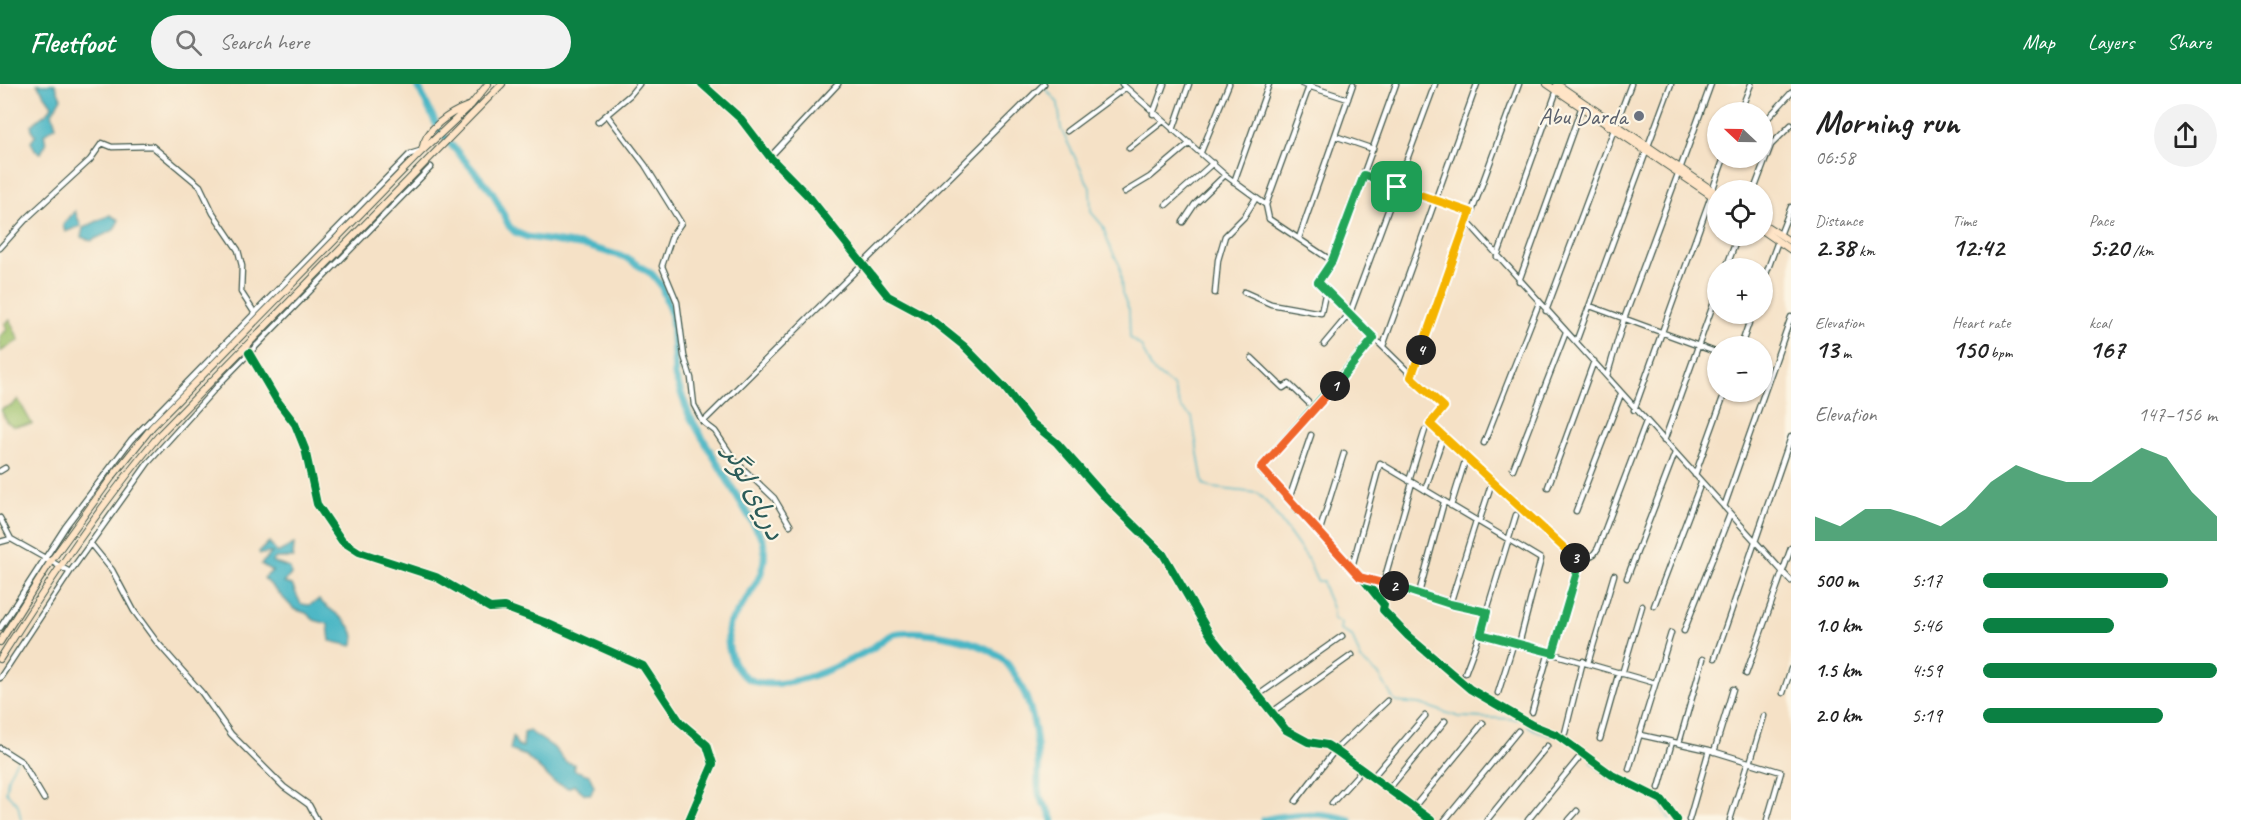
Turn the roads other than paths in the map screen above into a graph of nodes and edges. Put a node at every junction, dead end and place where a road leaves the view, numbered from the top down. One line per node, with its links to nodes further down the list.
1 (488, 84): 28 (main road)
2 (502, 84): 95 (main road)
3 (639, 84): 32 (street)
4 (702, 84): 46 (street)
5 (838, 84): 46 (street)
6 (1044, 84): 76 (street)
7 (1164, 84): 31 (street)
8 (1189, 84): 37 (street)
9 (1229, 84): 45 (street)
10 (1269, 84): 53 (street)
11 (1302, 84): 22 (street)
12 (1353, 84): 26 (street)
13 (1396, 84): 42 (street)
14 (1435, 84): 54 (street)
15 (1477, 84): 58 (street)
16 (1519, 84): 63 (street)
17 (1547, 84): 24 (main road)
18 (1630, 84): 36 (street)
19 (1671, 84): 43 (street)
20 (1712, 84): 49 (street)
21 (1750, 84): 27 (street)
22 (1309, 85): 26 (street); 60 (street)
23 (1123, 86): 31 (street); 38 (street)
24 (1557, 87): 29 (main road); 73 (street)
25 (1791, 93): 30 (street)
26 (1348, 99): 39 (street)
27 (1744, 102)
28 (471, 105): 44 (main road); 44 (main road)
29 (1582, 105): 36 (main road); 77 (street)
30 (1773, 112)
31 (1153, 114): 34 (street)
32 (608, 115): 33 (street); 108 (street)
33 (598, 122)
34 (1162, 122): 37 (street); 41 (street)
35 (1791, 125): 52 (street)
36 (1614, 127): 43 (main road); 83 (street)
37 (1173, 130): 40 (street)
38 (1067, 131)
39 (1335, 136): 42 (street); 68 (street)
40 (1190, 143): 45 (street); 56 (street)
41 (1129, 148)
42 (1373, 148): 51 (street)
43 (1647, 149): 49 (main road); 82 (street)
44 (422, 151): 84 (street); 92 (main road)
45 (1201, 152): 47 (street)
46 (770, 157): 76 (street)
47 (1213, 163): 50 (street); 59 (street)
48 (431, 166): 99 (street)
49 (1679, 171): 55 (main road); 87 (street)
50 (1225, 174): 53 (street); 64 (street)
51 (1364, 175): 54 (street); 75 (street)
52 (1758, 180)
53 (1234, 182): 57 (street)
54 (1397, 187): 58 (street); 85 (street)
55 (1707, 190)
56 (1125, 192)
57 (1256, 198): 60 (street); 80 (street)
58 (1436, 200): 63 (street); 96 (street)
59 (1166, 205)
60 (1266, 205): 68 (street)
61 (1791, 207): 69 (street)
62 (1707, 210): 90 (street)
63 (1470, 212): 65 (street)
64 (1183, 222)
65 (1467, 222): 73 (street); 103 (street)
66 (1773, 233): 69 (main road)
67 (1773, 235): 69 (main road)
68 (1299, 238): 75 (street)
69 (1779, 238): 70 (main road); 72 (main road); 74 (street)
70 (1791, 242)
71 (0, 248): 84 (street)
72 (1791, 250)
73 (1497, 256): 77 (street)
74 (1772, 258)
75 (1332, 261): 78 (street)
76 (862, 263): 108 (street); 181 (street)
77 (1520, 281): 81 (street)
78 (1326, 290): 79 (street); 85 (street)
79 (1244, 292)
80 (1215, 293)
81 (1539, 303): 83 (street); 115 (street)
82 (1590, 306): 87 (street); 93 (street)
83 (1546, 311): 89 (street)
84 (254, 312): 143 (street)
85 (1350, 313): 91 (street); 94 (street)
86 (1791, 317): 129 (street)
87 (1624, 319): 90 (street); 102 (street)
88 (1707, 321): 97 (street)
89 (1566, 332): 93 (street); 119 (street)
90 (1661, 332): 97 (street); 107 (street)
91 (1374, 338): 96 (street); 106 (street)
92 (239, 340): 95 (main road); 143 (main road)
93 (1576, 342): 101 (street)
94 (1324, 344)
95 (245, 345): 145 (main road)
96 (1383, 346): 103 (street)
97 (1698, 346): 98 (street); 113 (street)
98 (1707, 349)
99 (249, 353): 141 (street); 212 (street)
100 (1252, 358): 106 (street)
101 (1593, 361): 102 (street); 124 (street)
102 (1607, 376): 104 (street)
103 (1411, 377): 118 (street)
104 (1622, 394): 107 (street); 130 (street)
105 (1721, 402): 120 (street)
106 (1314, 408): 126 (street)
107 (1634, 410): 109 (street)
108 (703, 422): 135 (street)
109 (1646, 422): 113 (street); 144 (street)
110 (1425, 430): 121 (street)
111 (1311, 435): 126 (street)
112 (1791, 437): 139 (street)
113 (1664, 441): 117 (street)
114 (1441, 443): 125 (street)
115 (1484, 443)
116 (1344, 453): 136 (street)
117 (1675, 453): 120 (street); 150 (street)
118 (1466, 458): 122 (street); 128 (street)
119 (1513, 469)
120 (1695, 476): 123 (street)
121 (1410, 482): 125 (street); 146 (street); 153 (street)
122 (1492, 482): 134 (street); 144 (street)
123 (1701, 482): 129 (street); 157 (street)
124 (1548, 488)
125 (1425, 490): 127 (street)
126 (1289, 499): 136 (street)
127 (1443, 502): 128 (street); 154 (street)
128 (1451, 506): 134 (street)
129 (1724, 507): 131 (street)
130 (1576, 511)
131 (1730, 514): 139 (street); 160 (street)
132 (1516, 515): 138 (street)
133 (0, 518): 137 (street)
134 (1477, 522): 138 (street); 155 (street)
135 (790, 525)
136 (1319, 533): 146 (street)
137 (11, 539): 140 (street); 143 (street)
138 (1509, 539): 158 (street); 165 (street)
139 (1756, 542): 148 (street); 168 (street)
140 (0, 543)
141 (90, 543): 147 (street); 211 (street)
142 (1791, 548): 148 (street)
143 (47, 559): 145 (street); 159 (street); 164 (main road)
144 (1580, 562): 166 (street)
145 (58, 566): 147 (street); 169 (main road)
146 (1352, 567): 151 (street)
147 (70, 572): 176 (street)
148 (1782, 572): 152 (street); 175 (street)
149 (1614, 575): 171 (street)
150 (1627, 578)
151 (1363, 579): 153 (street); 218 (street)
152 (1791, 581)
153 (1383, 584): 154 (street)
154 (1419, 593): 155 (street)
155 (1450, 604): 158 (street)
156 (1642, 606): 174 (street)
157 (1654, 606)
158 (1487, 612): 161 (street)
159 (0, 628)
160 (1684, 631)
161 (1480, 633): 165 (street); 173 (street)
162 (1671, 633): 177 (street)
163 (1342, 636): 181 (street)
164 (0, 642)
165 (1516, 643): 166 (street); 179 (street)
166 (1551, 652): 171 (street); 184 (street)
167 (1352, 655): 183 (street)
168 (1715, 658)
169 (0, 659)
170 (1703, 659): 194 (street)
171 (1586, 662): 174 (street); 190 (street)
172 (1791, 669): 180 (street)
173 (1465, 673)
174 (1621, 673): 177 (street); 192 (street)
175 (1746, 674)
176 (0, 678)
177 (1655, 683): 191 (street)
178 (1733, 689): 198 (street)
179 (1498, 693)
180 (1783, 693)
181 (1257, 696): 183 (street)
182 (1387, 701): 197 (street)
183 (1272, 712): 197 (street)
184 (1532, 712)
185 (1425, 716): 203 (street)
186 (1764, 716): 200 (street)
187 (1445, 721): 205 (street)
188 (1483, 723): 209 (street)
189 (1518, 731): 214 (street)
190 (1565, 733)
191 (1641, 735): 193 (street); 201 (street)
192 (1600, 739)
193 (1672, 742): 194 (street); 204 (street)
194 (1679, 743): 198 (street)
195 (1547, 746): 215 (street)
196 (0, 748): 206 (street)
197 (1335, 750): 202 (street); 207 (street)
198 (1712, 751): 200 (street); 219 (street)
199 (1578, 759): 216 (street)
200 (1749, 762): 220 (street); 221 (street)
201 (1629, 769)
202 (1362, 770): 203 (street); 208 (street)
203 (1372, 778): 205 (street)
204 (1659, 788)
205 (1388, 790): 209 (street)
206 (44, 799)
207 (1296, 801)
208 (1332, 803)
209 (1414, 807): 213 (street)
210 (1577, 811): 217 (street)
211 (317, 820)
212 (689, 820)
213 (1431, 820)
214 (1445, 820)
215 (1487, 820)
216 (1528, 820)
217 (1569, 820)
218 (1676, 820)
219 (1689, 820)
220 (1730, 820)
221 (1767, 820)

